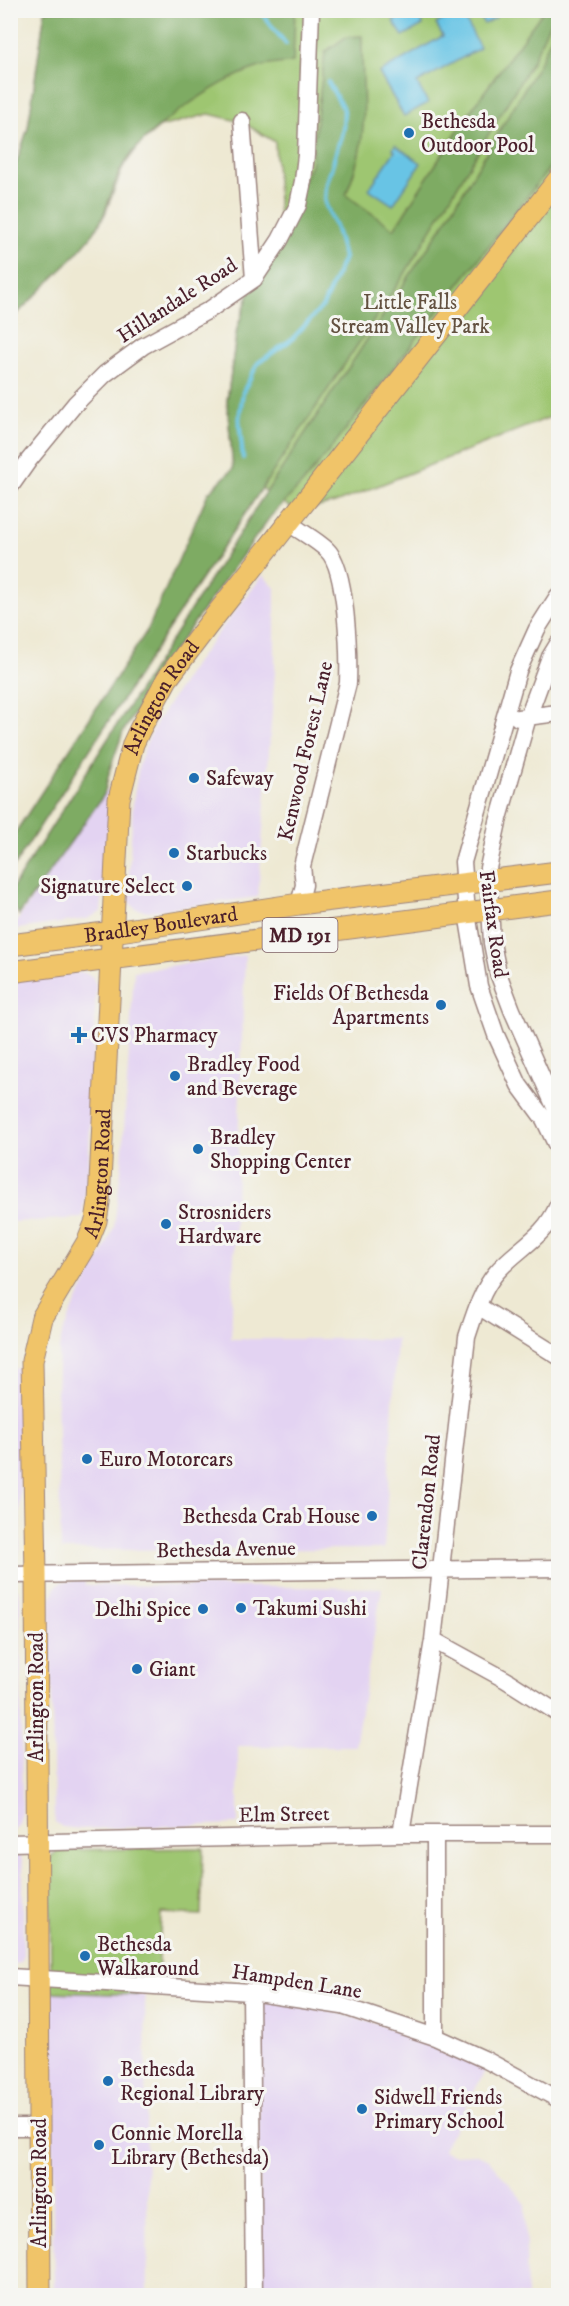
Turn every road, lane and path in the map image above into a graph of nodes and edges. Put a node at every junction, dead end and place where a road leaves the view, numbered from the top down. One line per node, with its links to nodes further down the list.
1 (311, 10): 4 (street, Hillandale Road)
2 (242, 122): 4 (street)
3 (558, 180): 6 (main road, Arlington Road)
4 (254, 279): 5 (street, Hillandale Road)
5 (10, 488)
6 (289, 523): 15 (street, Kenwood Forest Lane); 19 (main road, Arlington Road)
7 (558, 596): 11 (street, Fairfax Road)
8 (558, 644): 10 (street, Fairfax Road)
9 (558, 713): 10 (street)
10 (528, 717): 11 (street); 13 (street, Fairfax Road)
11 (502, 720): 14 (street, Fairfax Road)
12 (558, 872): 13 (main road, Bradley Boulevard / MD 191)
13 (489, 882): 14 (main road, Bradley Boulevard / MD 191); 17 (street, Fairfax Road)
14 (463, 885): 15 (main road, Bradley Boulevard / MD 191); 18 (street, Fairfax Road)
15 (302, 895): 19 (main road, Bradley Boulevard / MD 191)
16 (558, 901): 17 (main road, Bradley Boulevard / MD 191)
17 (491, 910): 18 (main road, Bradley Boulevard / MD 191); 23 (street, Fairfax Road)
18 (467, 913): 21 (main road, Bradley Boulevard / MD 191); 23 (street, Fairfax Road)
19 (113, 933): 20 (main road, Bradley Boulevard / MD 191); 21 (main road, Arlington Road)
20 (10, 945)
21 (112, 959): 22 (main road, Bradley Boulevard / MD 191); 30 (main road, Arlington Road)
22 (10, 972)
23 (554, 1117): 24 (street, Fairfax Road)
24 (558, 1148)
25 (558, 1205): 26 (street, Clarendon Road)
26 (478, 1306): 27 (street); 29 (street, Clarendon Road)
27 (558, 1356)
28 (558, 1568): 29 (street, Bethesda Avenue)
29 (442, 1569): 30 (street, Bethesda Avenue); 32 (street, Clarendon Road)
30 (36, 1574): 31 (street, Bethesda Avenue); 38 (main road, Arlington Road)
31 (10, 1575)
32 (433, 1640): 33 (street); 34 (street, Clarendon Road)
33 (558, 1713)
34 (401, 1834): 36 (street, Elm Street); 38 (street, Elm Street)
35 (558, 1834): 36 (street, Elm Street)
36 (435, 1835): 42 (street)
37 (10, 1843): 38 (street, Elm Street)
38 (37, 1843): 40 (main road, Arlington Road)
39 (10, 1977): 40 (street, Hampden Lane)
40 (39, 1978): 41 (street, Hampden Lane); 45 (main road, Arlington Road)
41 (251, 1992): 42 (street, Hampden Lane); 47 (street)
42 (435, 2037): 43 (street, Hampden Lane)
43 (558, 2099)
44 (10, 2127): 45 (street)
45 (39, 2127): 46 (main road, Arlington Road)
46 (40, 2295)
47 (254, 2295)

